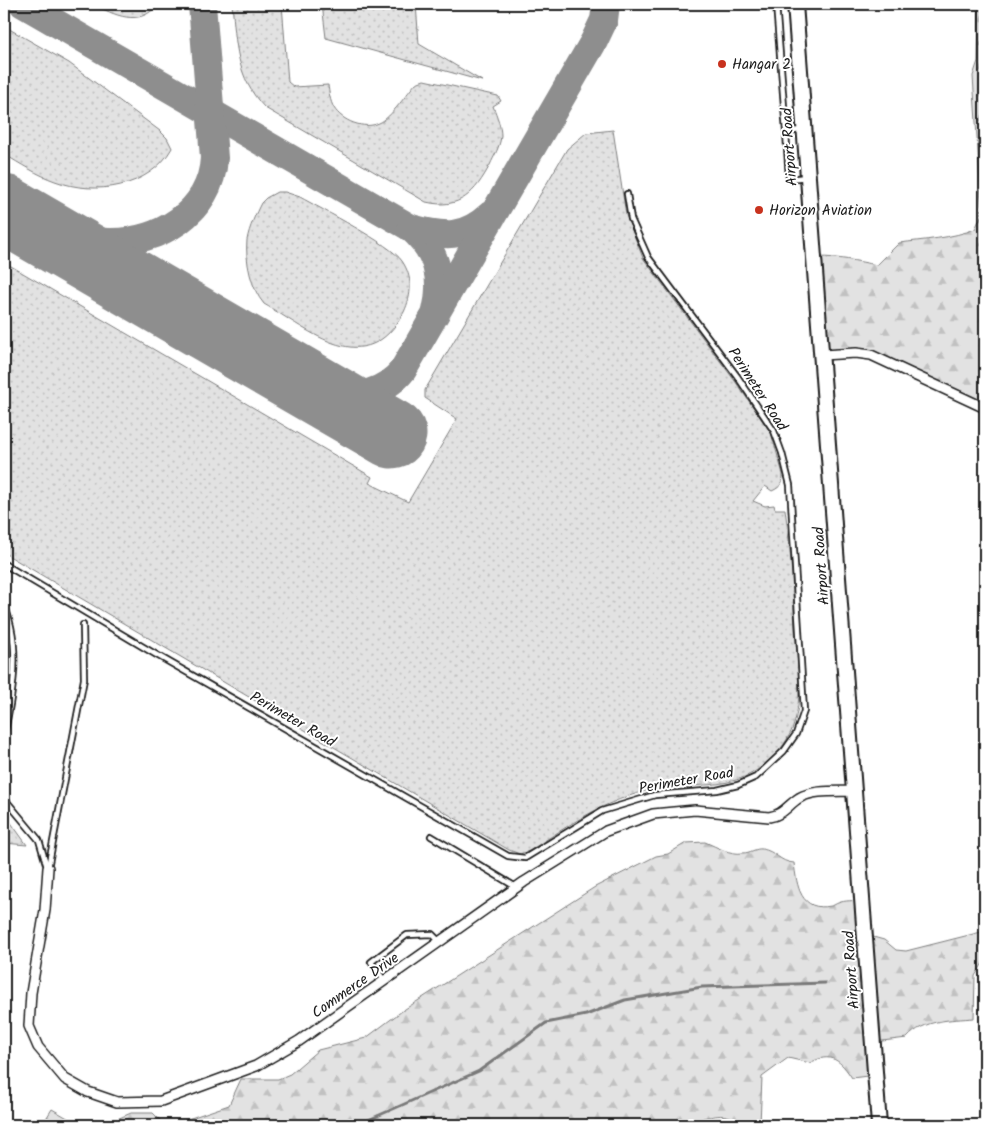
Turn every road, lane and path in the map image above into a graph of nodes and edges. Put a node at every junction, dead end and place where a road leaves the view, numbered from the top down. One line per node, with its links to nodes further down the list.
1 (776, 4): 4 (lane)
2 (795, 4): 3 (main road, Airport Road)
3 (804, 130): 4 (lane); 5 (main road, Airport Road)
4 (786, 132): 5 (lane)
5 (808, 177): 7 (main road, Airport Road)
6 (627, 194): 9 (lane, Perimeter Road)
7 (822, 355): 8 (street); 13 (main road, Airport Road)
8 (985, 408)
9 (4, 564)
10 (4, 605): 12 (lane)
11 (84, 625): 16 (lane)
12 (4, 735)
13 (855, 791): 17 (street, Commerce Drive); 20 (main road, Airport Road)
14 (4, 798): 16 (lane)
15 (431, 836): 17 (lane)
16 (48, 868): 19 (street, Commerce Drive)
17 (516, 887): 18 (street, Commerce Drive)
18 (440, 942): 19 (street, Commerce Drive); 19 (lane)
19 (385, 981)
20 (879, 1125)

